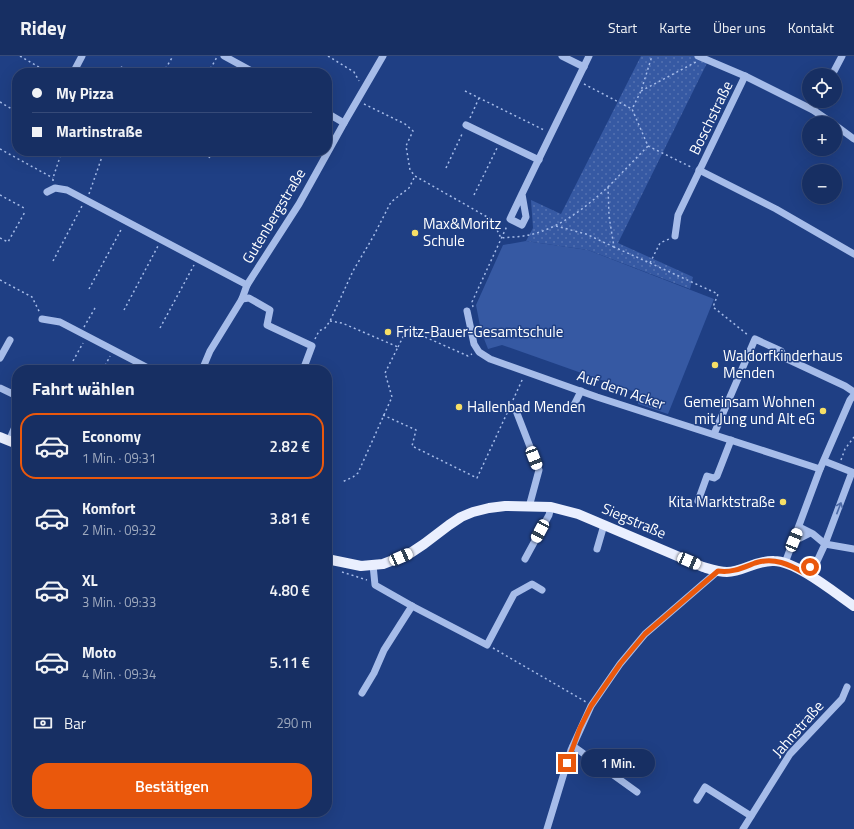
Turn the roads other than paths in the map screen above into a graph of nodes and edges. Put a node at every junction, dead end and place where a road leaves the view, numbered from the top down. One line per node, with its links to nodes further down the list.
1 (82, 56): 9 (street)
2 (224, 56): 10 (street)
3 (384, 56): 16 (street, Gutenbergstraße)
4 (562, 56): 8 (street)
5 (589, 56): 8 (street)
6 (842, 56): 11 (street)
7 (701, 57): 12 (street)
8 (584, 67): 22 (street)
9 (75, 68)
10 (246, 68)
11 (836, 68)
12 (745, 76): 13 (street); 23 (street, Boschstraße)
13 (813, 110): 15 (street)
14 (332, 116): 16 (street)
15 (822, 116)
16 (344, 123): 20 (street, Gutenbergstraße)
17 (466, 125): 22 (street)
18 (842, 130): 19 (street)
19 (854, 139)
20 (332, 145)
21 (326, 156): 28 (street, Gutenbergstraße)
22 (538, 160): 25 (street)
23 (699, 170): 26 (street, Boschstraße); 27 (street, Boschstraße)
24 (47, 192): 28 (street)
25 (522, 194): 25 (street)
26 (675, 236)
27 (854, 254)
28 (248, 285): 29 (street, Gutenbergstraße)
29 (242, 299): 35 (street, Gutenbergstraße); 36 (street)
30 (468, 314): 38 (street, Auf dem Acker)
31 (42, 320): 34 (street)
32 (10, 340): 33 (street)
33 (0, 358)
34 (142, 365)
35 (204, 365)
36 (305, 365)
37 (0, 388): 40 (street)
38 (581, 391): 42 (street); 44 (street, Auf dem Acker)
39 (854, 392): 44 (street)
40 (12, 394)
41 (854, 395): 46 (street)
42 (573, 407)
43 (513, 408): 49 (street)
44 (714, 434): 45 (street, Auf dem Acker)
45 (731, 440): 47 (street, Auf dem Acker); 48 (street)
46 (824, 461): 47 (street); 55 (street, one-way to 46)
47 (820, 469): 52 (street)
48 (698, 501)
49 (529, 507): 50 (main road, Siegstraße); 61 (main road, Siegstraße)
50 (551, 507): 51 (main road, Siegstraße); 58 (street)
51 (604, 525): 56 (street); 62 (main road, Siegstraße)
52 (800, 529): 53 (street); 54 (street); 55 (street); 60 (street)
53 (808, 534): 54 (street); 63 (street)
54 (800, 538): 60 (street)
55 (825, 544): 57 (street); 63 (street)
56 (597, 549)
57 (854, 549)
58 (525, 559)
59 (332, 560): 61 (main road, Siegstraße)
60 (785, 563): 62 (main road, Siegstraße); 63 (main road, Siegstraße)
61 (373, 565): 65 (street)
62 (718, 571): 69 (street)
63 (806, 574): 66 (main road, Siegstraße)
64 (542, 590): 65 (street)
65 (412, 606): 68 (street)
66 (854, 606)
67 (847, 688): 72 (street, Jahnstraße)
68 (362, 693)
69 (573, 746): 70 (street); 73 (street)
70 (636, 792)
71 (697, 800): 72 (street)
72 (751, 816): 74 (street, Jahnstraße)
73 (547, 829)
74 (743, 829)

